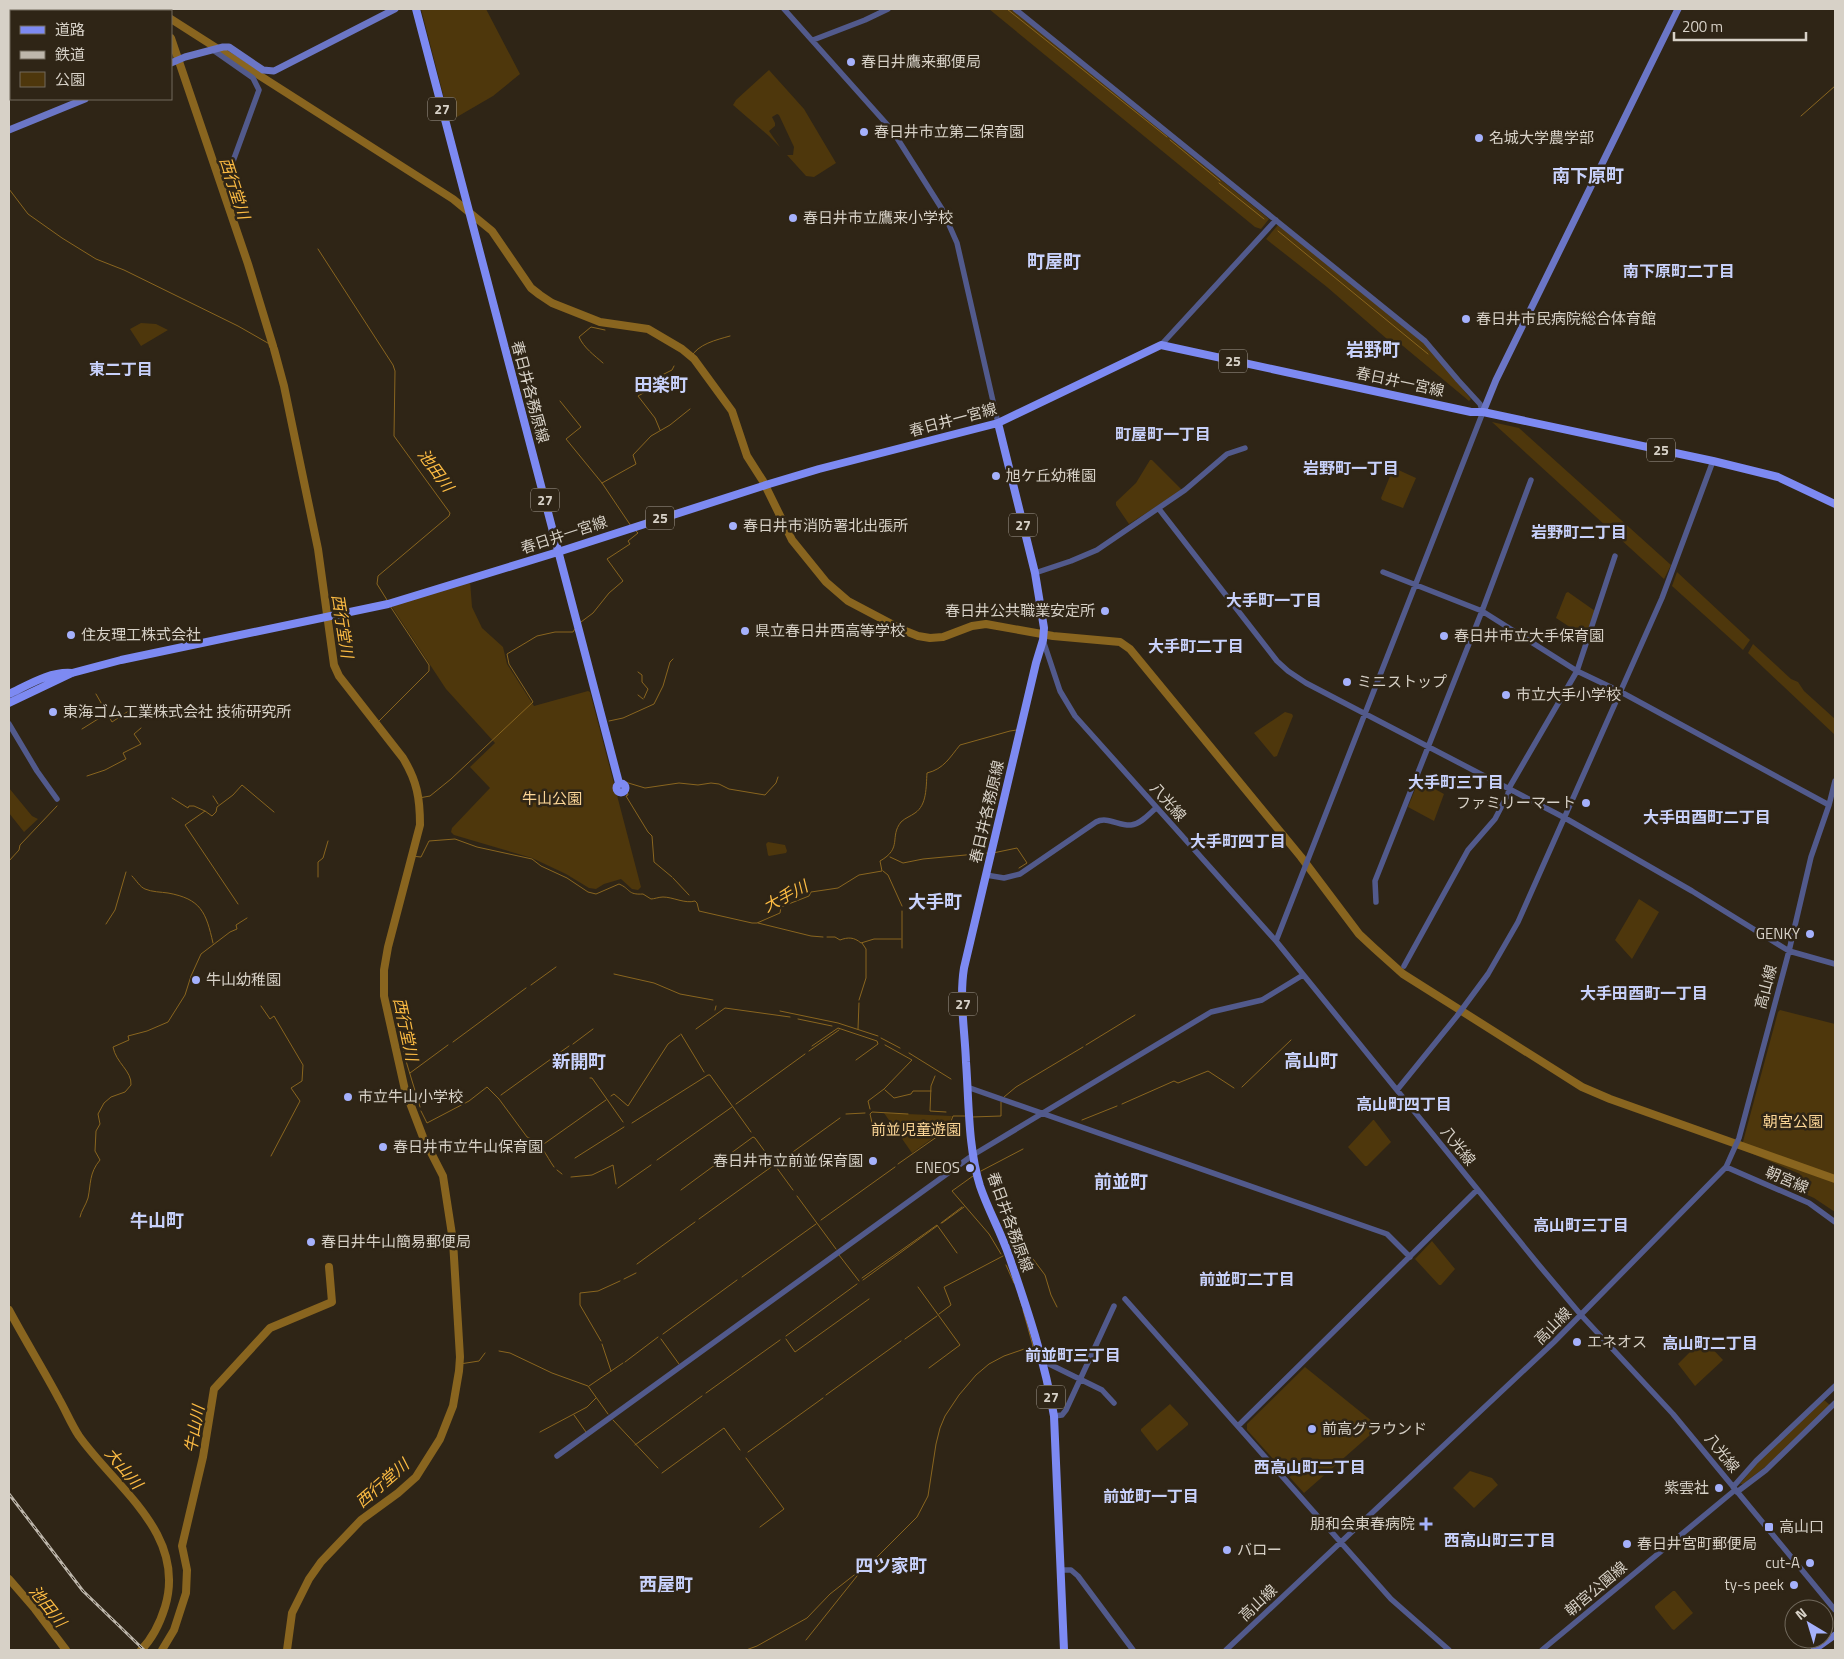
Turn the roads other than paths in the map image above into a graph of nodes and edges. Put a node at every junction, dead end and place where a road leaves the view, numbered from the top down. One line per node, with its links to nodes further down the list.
1 (395, 9): 8 (main road)
2 (416, 9): 22 (main road, 春日井各務原線 / 27)
3 (784, 9): 7 (street)
4 (888, 9): 7 (street)
5 (1016, 9): 13 (street)
6 (1678, 9): 15 (main road)
7 (813, 40): 16 (street)
8 (213, 50): 9 (main road); 12 (street)
9 (172, 62)
10 (82, 100): 11 (main road)
11 (9, 130)
12 (232, 164)
13 (1276, 220): 14 (street); 15 (street)
14 (1161, 345): 15 (main road, 春日井一宮線 / 25); 16 (main road, 春日井一宮線 / 25)
15 (1483, 412): 18 (main road, 春日井一宮線 / 25); 26 (street)
16 (998, 423): 22 (main road, 春日井一宮線 / 25); 25 (main road, 春日井各務原線 / 27)
17 (1245, 448): 21 (street)
18 (1713, 461): 20 (main road, 春日井一宮線 / 25); 31 (street)
19 (1531, 480): 27 (street)
20 (1835, 504)
21 (1159, 510): 25 (street); 34 (street)
22 (558, 552): 30 (main road, 春日井一宮線 / 25); 38 (main road, 春日井各務原線 / 27)
23 (1615, 556): 29 (street)
24 (1383, 572): 26 (street)
25 (1035, 573): 28 (main road, 春日井各務原線 / 27)
26 (1415, 586): 27 (street); 34 (street)
27 (1482, 612): 29 (street); 36 (street)
28 (1043, 640): 42 (street, 八光線); 44 (main road, 春日井各務原線 / 27)
29 (1577, 671): 31 (street); 39 (street)
30 (72, 673): 32 (main road, 春日井一宮線 / 25); 33 (main road, 春日井一宮線 / 25)
31 (1621, 692): 41 (street); 43 (street)
32 (9, 694)
33 (9, 703)
34 (1366, 714): 36 (street); 46 (street)
35 (9, 724): 40 (street)
36 (1428, 747): 39 (street); 45 (street)
37 (1835, 781): 41 (street, 高山線)
38 (619, 783)
39 (1509, 788): 43 (street); 49 (street)
40 (57, 799)
41 (1829, 805): 47 (street, 高山線)
42 (1156, 808): 44 (street); 46 (street, 八光線)
43 (1565, 818): 47 (street); 52 (street)
44 (986, 875): 51 (main road, 春日井各務原線 / 27)
45 (1376, 902)
46 (1276, 941): 50 (street, 八光線)
47 (1789, 951): 48 (street); 55 (street, 高山線)
48 (1835, 964)
49 (1404, 966)
50 (1303, 975): 52 (street, 八光線); 53 (street)
51 (967, 1087): 53 (street); 54 (main road, 春日井各務原線 / 27)
52 (1396, 1090): 56 (street, 八光線)
53 (1043, 1114): 54 (street); 58 (street)
54 (973, 1155): 62 (main road, 春日井各務原線 / 27); 69 (street)
55 (1726, 1167): 57 (street, 朝宮線); 61 (street, 高山線)
56 (1478, 1190): 58 (street); 61 (street, 八光線)
57 (1835, 1222)
58 (1410, 1257): 68 (street)
59 (1125, 1299): 68 (street)
60 (1114, 1306): 63 (street)
61 (1582, 1315): 70 (street, 八光線); 71 (street, 高山線)
62 (1043, 1362): 63 (street); 67 (main road, 春日井各務原線 / 27)
63 (1079, 1379): 65 (street); 67 (street)
64 (1835, 1386): 70 (street, 朝宮公園線)
65 (1114, 1403)
66 (1835, 1403): 70 (street, 朝宮公園線)
67 (1054, 1416): 72 (main road, 春日井各務原線 / 27)
68 (1238, 1426): 71 (street)
69 (557, 1456)
70 (1735, 1490): 73 (street, 八光線); 79 (street, 朝宮公園線)
71 (1340, 1543): 77 (street, 高山線); 78 (street)
72 (1061, 1570): 75 (main road, 春日井各務原線 / 27); 76 (street)
73 (1835, 1610)
74 (1835, 1635): 80 (main road)
75 (1064, 1650)
76 (1133, 1650)
77 (1226, 1650)
78 (1449, 1650)
79 (1542, 1650)
80 (1814, 1650)

